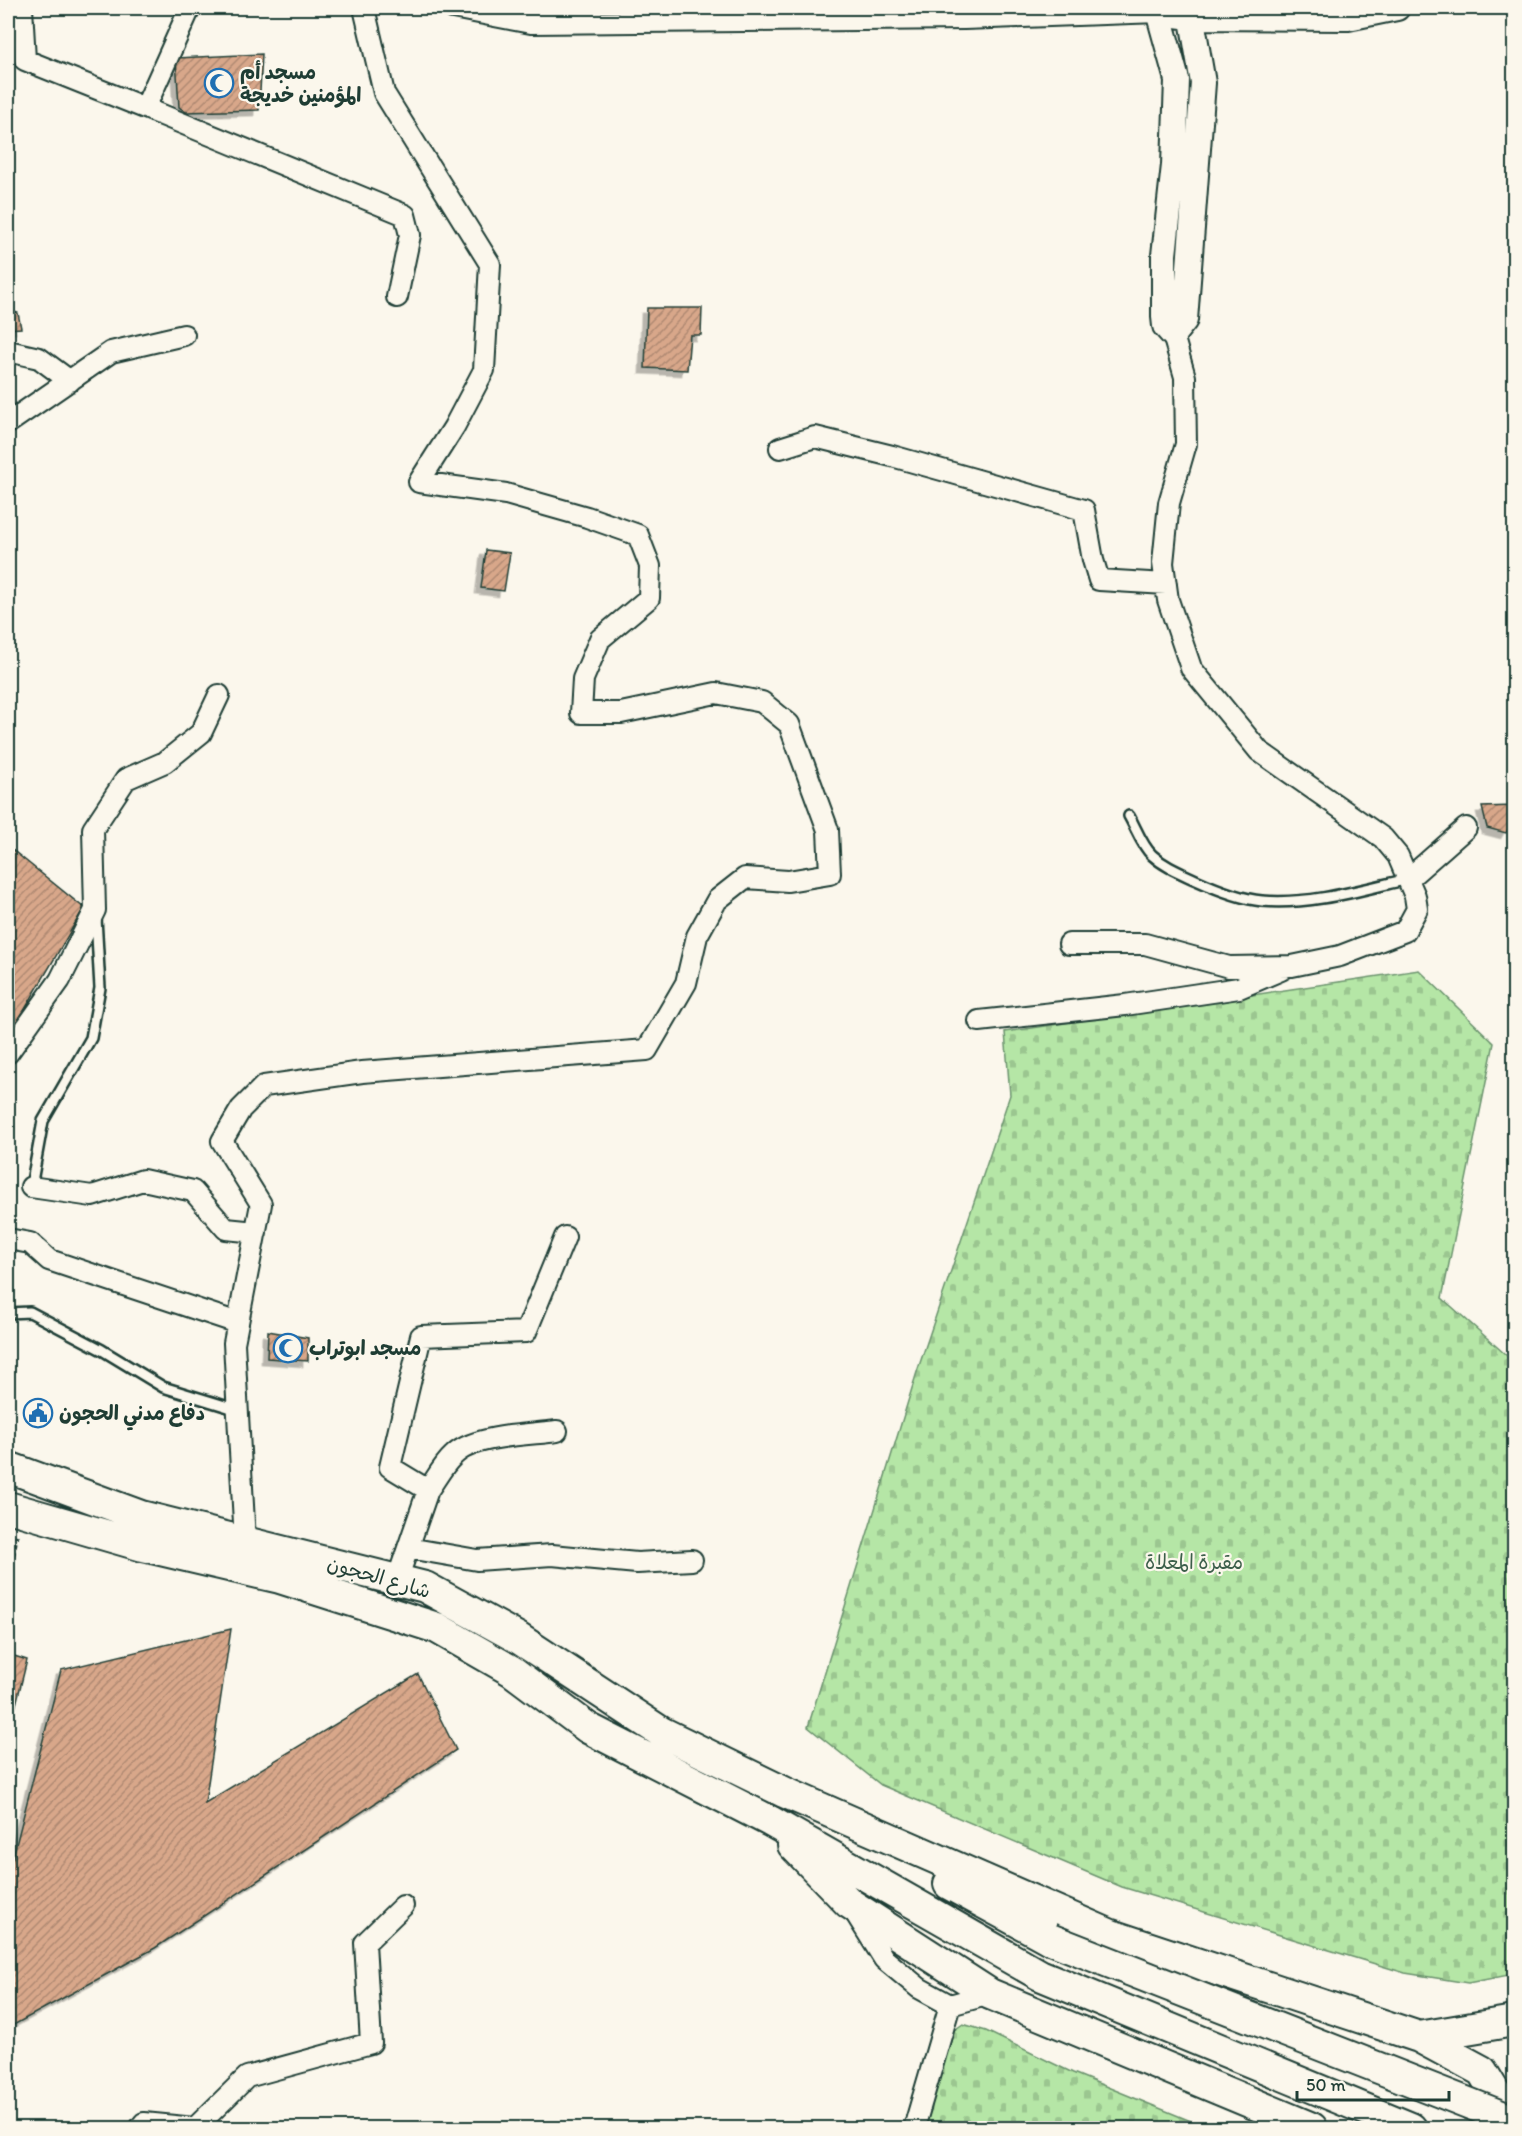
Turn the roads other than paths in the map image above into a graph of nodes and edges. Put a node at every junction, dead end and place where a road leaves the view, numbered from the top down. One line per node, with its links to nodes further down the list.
1 (22, 8): 8 (street)
2 (190, 8): 8 (street)
3 (364, 8): 27 (street)
4 (453, 8): 6 (street)
5 (1396, 8): 7 (street)
6 (1158, 10): 7 (street); 11 (street)
7 (1191, 12): 11 (street)
8 (145, 108): 9 (street)
9 (398, 297)
10 (184, 335): 13 (street)
11 (1173, 335): 16 (street)
12 (8, 351): 13 (street)
13 (70, 381): 14 (street)
14 (8, 423)
15 (780, 448): 16 (street)
16 (1166, 584): 20 (street)
17 (219, 695): 21 (street)
18 (1129, 816): 20 (lane)
19 (1466, 828): 20 (street)
20 (1408, 879): 23 (street)
21 (95, 909): 25 (street); 26 (lane)
22 (1069, 944): 23 (street)
23 (1292, 966): 24 (street)
24 (979, 1021)
25 (8, 1053)
26 (31, 1187): 27 (street)
27 (256, 1232): 31 (street)
28 (565, 1237): 35 (street)
29 (8, 1239): 31 (street)
30 (8, 1313): 32 (lane)
31 (238, 1323): 32 (street)
32 (238, 1410): 37 (street)
33 (557, 1431): 35 (street)
34 (8, 1467): 37 (main road, شارع الحجون)
35 (428, 1490): 38 (street)
36 (15, 1509): 42 (main road, شارع الحجون)
37 (245, 1541): 40 (main road, شارع الحجون)
38 (408, 1548): 39 (street); 40 (street)
39 (692, 1560)
40 (397, 1580): 41 (main road, شارع الحجون)
41 (784, 1792): 48 (main road); 49 (main road, bridge)
42 (770, 1821): 43 (main road); 53 (main road, شارع الحجون)
43 (849, 1903): 45 (main road); 46 (street)
44 (403, 1906): 50 (street)
45 (990, 1994): 46 (street); 52 (main road)
46 (950, 2005): 51 (street)
47 (1515, 2021): 48 (main road)
48 (1419, 2037): 54 (main road)
49 (1515, 2121)
50 (140, 2128)
51 (914, 2128)
52 (1312, 2128)
53 (1412, 2128)
54 (1499, 2128)

